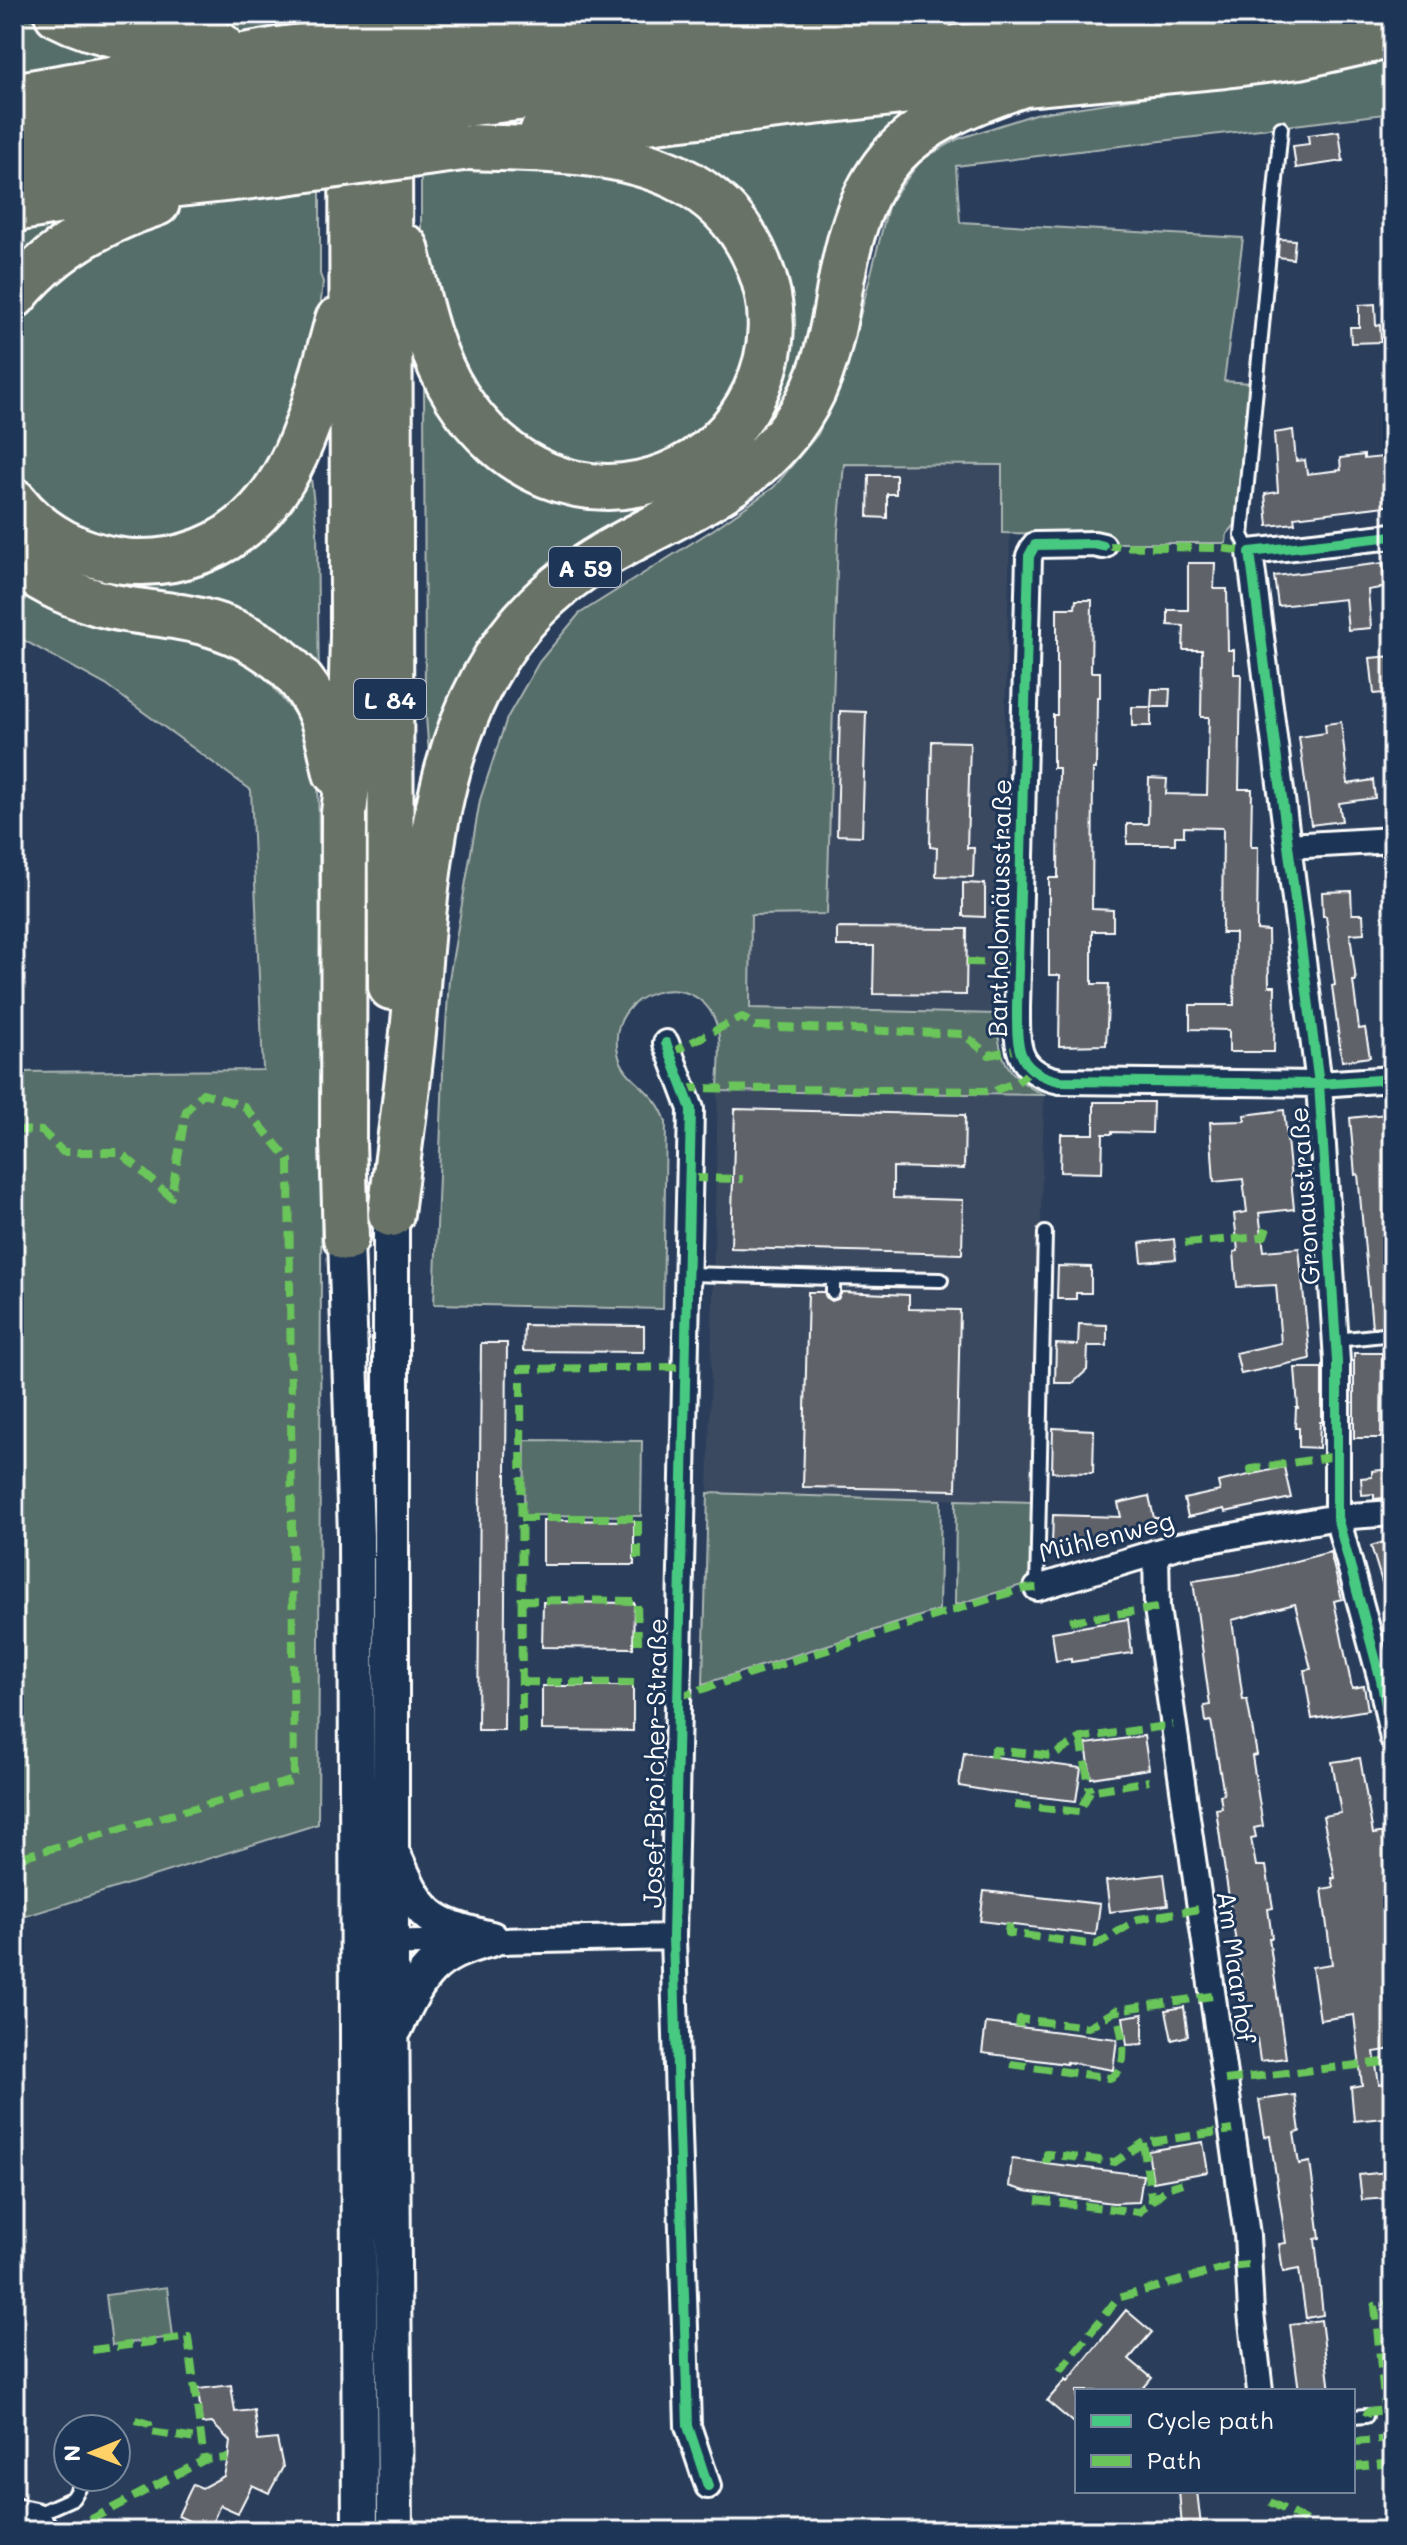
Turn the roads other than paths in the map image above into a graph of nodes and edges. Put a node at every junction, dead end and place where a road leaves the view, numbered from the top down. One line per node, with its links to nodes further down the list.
1 (57, 14): 9 (highway)
2 (352, 14): 21 (highway, L 84)
3 (389, 14): 19 (highway, L 84)
4 (587, 14): 7 (highway)
5 (931, 14): 11 (highway)
6 (1328, 14): 11 (highway)
7 (497, 19): 9 (highway, bridge)
8 (1393, 35): 10 (highway)
9 (278, 50): 12 (highway)
10 (1024, 84): 16 (highway); 34 (highway, A 59)
11 (464, 86): 13 (highway, bridge)
12 (14, 96)
13 (278, 112): 15 (highway); 17 (highway)
14 (1281, 128): 26 (lane)
15 (14, 134)
16 (466, 148): 18 (highway, bridge); 19 (highway)
17 (14, 171)
18 (224, 181): 20 (highway); 22 (highway)
19 (389, 184): 34 (highway, L 84)
20 (14, 209)
21 (352, 271): 23 (highway); 28 (highway, L 84)
22 (14, 296)
23 (14, 501)
24 (1393, 536): 26 (street)
25 (1103, 546): 33 (street, Bartholomäusstraße)
26 (1250, 552): 30 (street, Gronaustraße)
27 (14, 560): 28 (highway)
28 (344, 813): 36 (highway, L 84)
29 (1393, 840): 30 (street)
30 (1288, 846): 33 (street, Gronaustraße)
31 (666, 1043): 37 (street, Josef-Broicher-Straße)
32 (1393, 1079): 33 (street, Bartholomäusstraße)
33 (1319, 1084): 42 (street, Gronaustraße)
34 (391, 1214): 48 (main road, L 84)
35 (1045, 1233): 46 (lane, Mühlenweg)
36 (346, 1238): 52 (main road, L 84)
37 (688, 1274): 38 (lane); 49 (street, Josef-Broicher-Straße)
38 (833, 1278): 39 (lane); 40 (lane)
39 (941, 1280)
40 (833, 1292)
41 (1393, 1334): 42 (lane)
42 (1336, 1340): 44 (street, Gronaustraße)
43 (1393, 1513): 44 (street, Mühlenweg)
44 (1337, 1517): 45 (street, Mühlenweg); 47 (street, Gronaustraße)
45 (1156, 1552): 46 (street, Mühlenweg); 54 (street, Am Maarhof)
46 (1037, 1588)
47 (1393, 1739)
48 (391, 1851): 50 (main road); 51 (main road, L 84)
49 (673, 1937): 50 (street, Josef-Broicher-Straße); 55 (street, Josef-Broicher-Straße)
50 (491, 1939): 51 (street, Josef-Broicher-Straße); 53 (main road)
51 (391, 1943): 52 (street, Josef-Broicher-Straße); 53 (main road, L 84)
52 (356, 1944): 58 (main road, L 84)
53 (391, 2036): 59 (main road, L 84)
54 (1260, 2389)
55 (708, 2486)
56 (76, 2493): 57 (lane)
57 (32, 2519)
58 (360, 2531)
59 (395, 2531)

